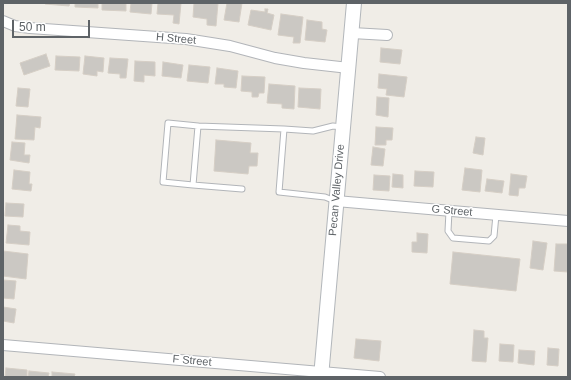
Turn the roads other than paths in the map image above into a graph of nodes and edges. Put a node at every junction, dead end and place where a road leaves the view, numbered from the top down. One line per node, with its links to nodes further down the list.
1 (354, 3): 3 (main road, Pecan Valley Drive)
2 (3, 22): 5 (street, H Street)
3 (352, 33): 4 (street); 5 (main road, Pecan Valley Drive)
4 (387, 35)
5 (349, 68): 7 (main road, Pecan Valley Drive)
6 (198, 126): 8 (lane); 9 (lane); 9 (lane)
7 (343, 127): 8 (lane); 11 (main road, Pecan Valley Drive)
8 (284, 129): 11 (lane)
9 (193, 185): 10 (lane)
10 (242, 189)
11 (336, 201): 12 (street, G Street); 16 (main road, Pecan Valley Drive)
12 (449, 211): 13 (street, G Street); 13 (lane)
13 (496, 215): 14 (street, G Street)
14 (568, 221)
15 (3, 345): 16 (street, F Street)
16 (321, 374): 17 (street, F Street)
17 (380, 377)

